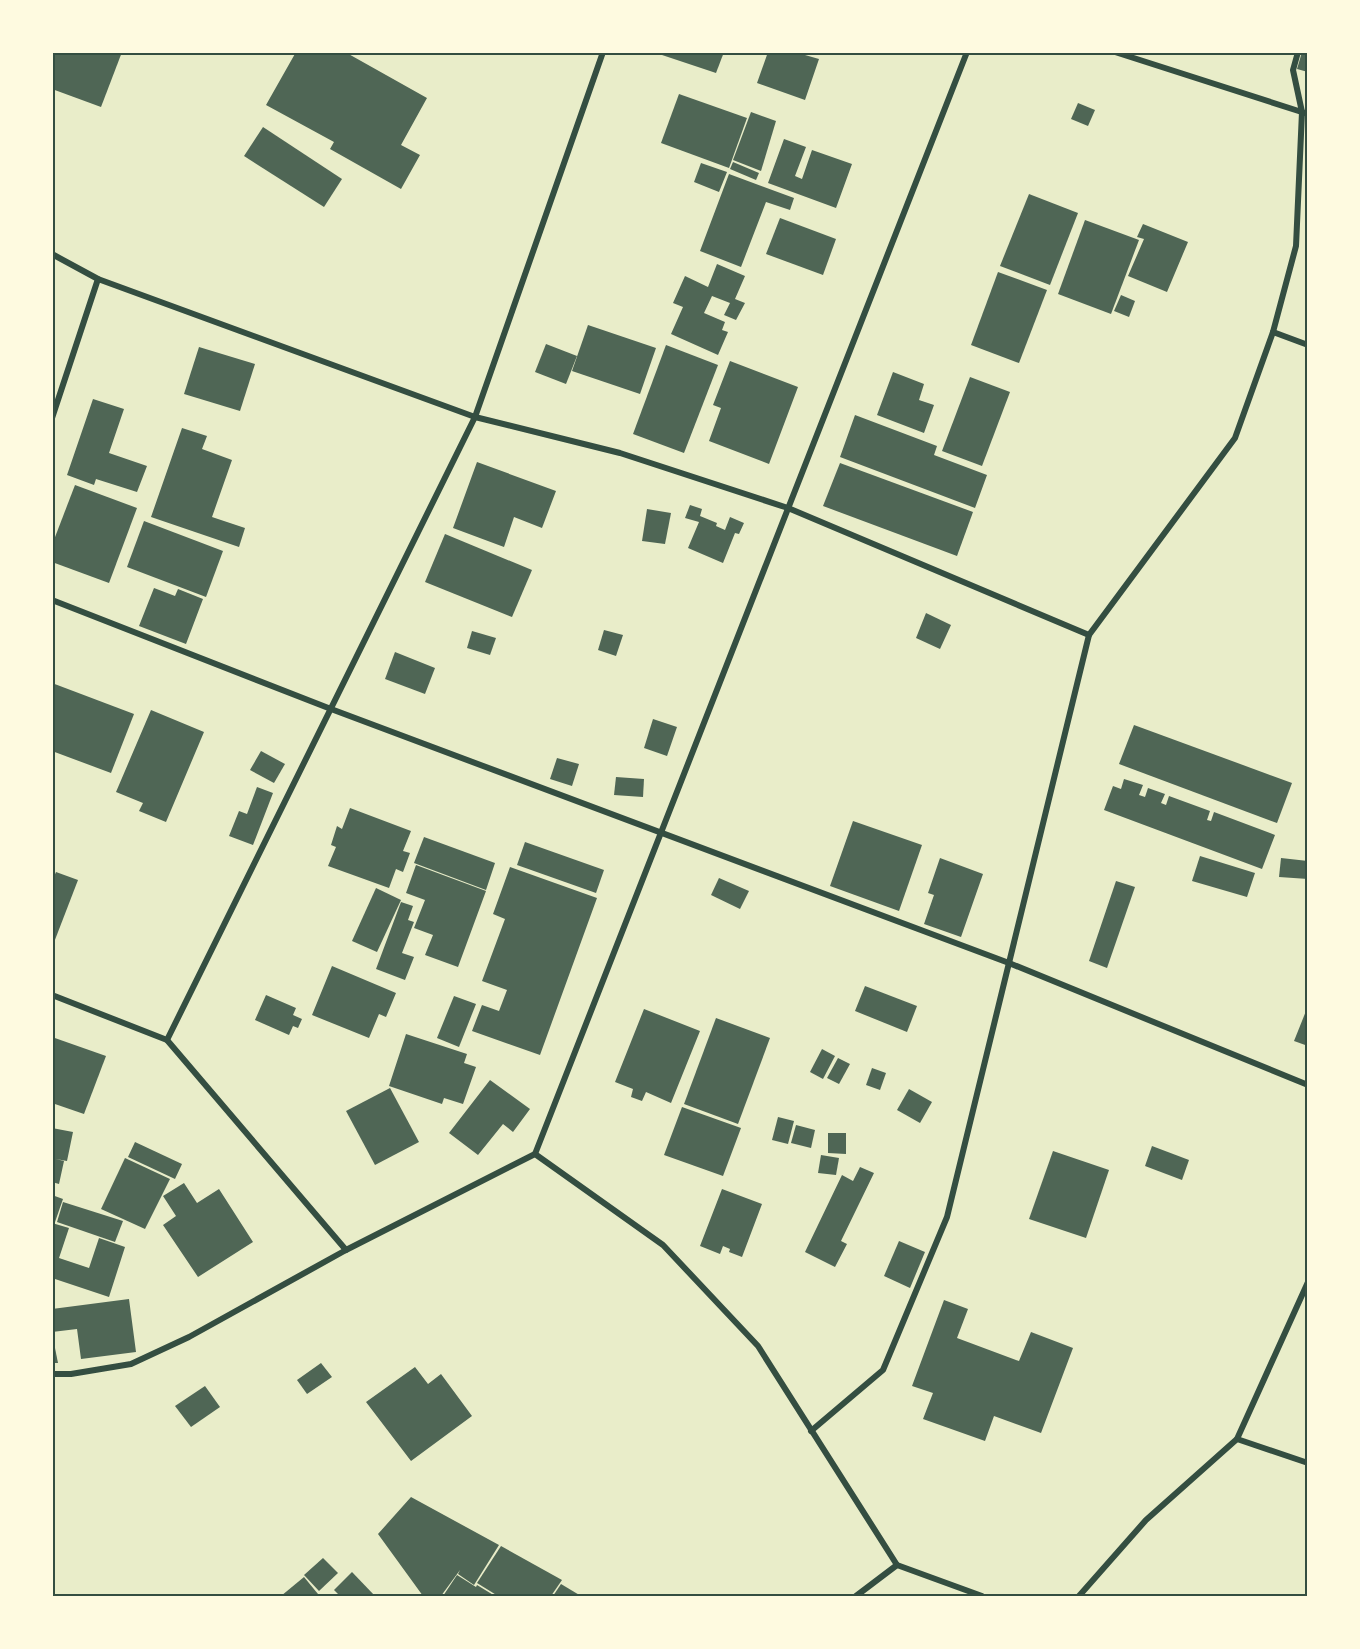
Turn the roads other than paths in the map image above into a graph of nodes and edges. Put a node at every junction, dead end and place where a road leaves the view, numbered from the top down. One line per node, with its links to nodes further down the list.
1 (603, 52): 10 (street)
2 (967, 52): 12 (street)
3 (1115, 52): 5 (street)
4 (1298, 52): 5 (street)
5 (1305, 113): 8 (street)
6 (52, 254): 7 (street)
7 (98, 279): 10 (street); 11 (street)
8 (1273, 332): 9 (street); 14 (street)
9 (1308, 345)
10 (475, 417): 12 (street); 15 (street)
11 (52, 418)
12 (788, 508): 14 (street); 16 (street)
13 (52, 600): 15 (street)
14 (1089, 635): 17 (street)
15 (331, 709): 16 (street); 19 (street)
16 (661, 833): 17 (street); 21 (street)
17 (1009, 963): 20 (street); 25 (street)
18 (52, 995): 19 (street)
19 (167, 1040): 22 (street)
20 (1308, 1085)
21 (535, 1154): 22 (street); 25 (street)
22 (346, 1250): 24 (street)
23 (1308, 1282): 26 (street)
24 (52, 1374)
25 (811, 1431): 28 (street)
26 (1237, 1439): 27 (street); 31 (street)
27 (1308, 1463)
28 (897, 1565): 29 (street); 30 (street)
29 (856, 1596)
30 (982, 1596)
31 (1079, 1596)

